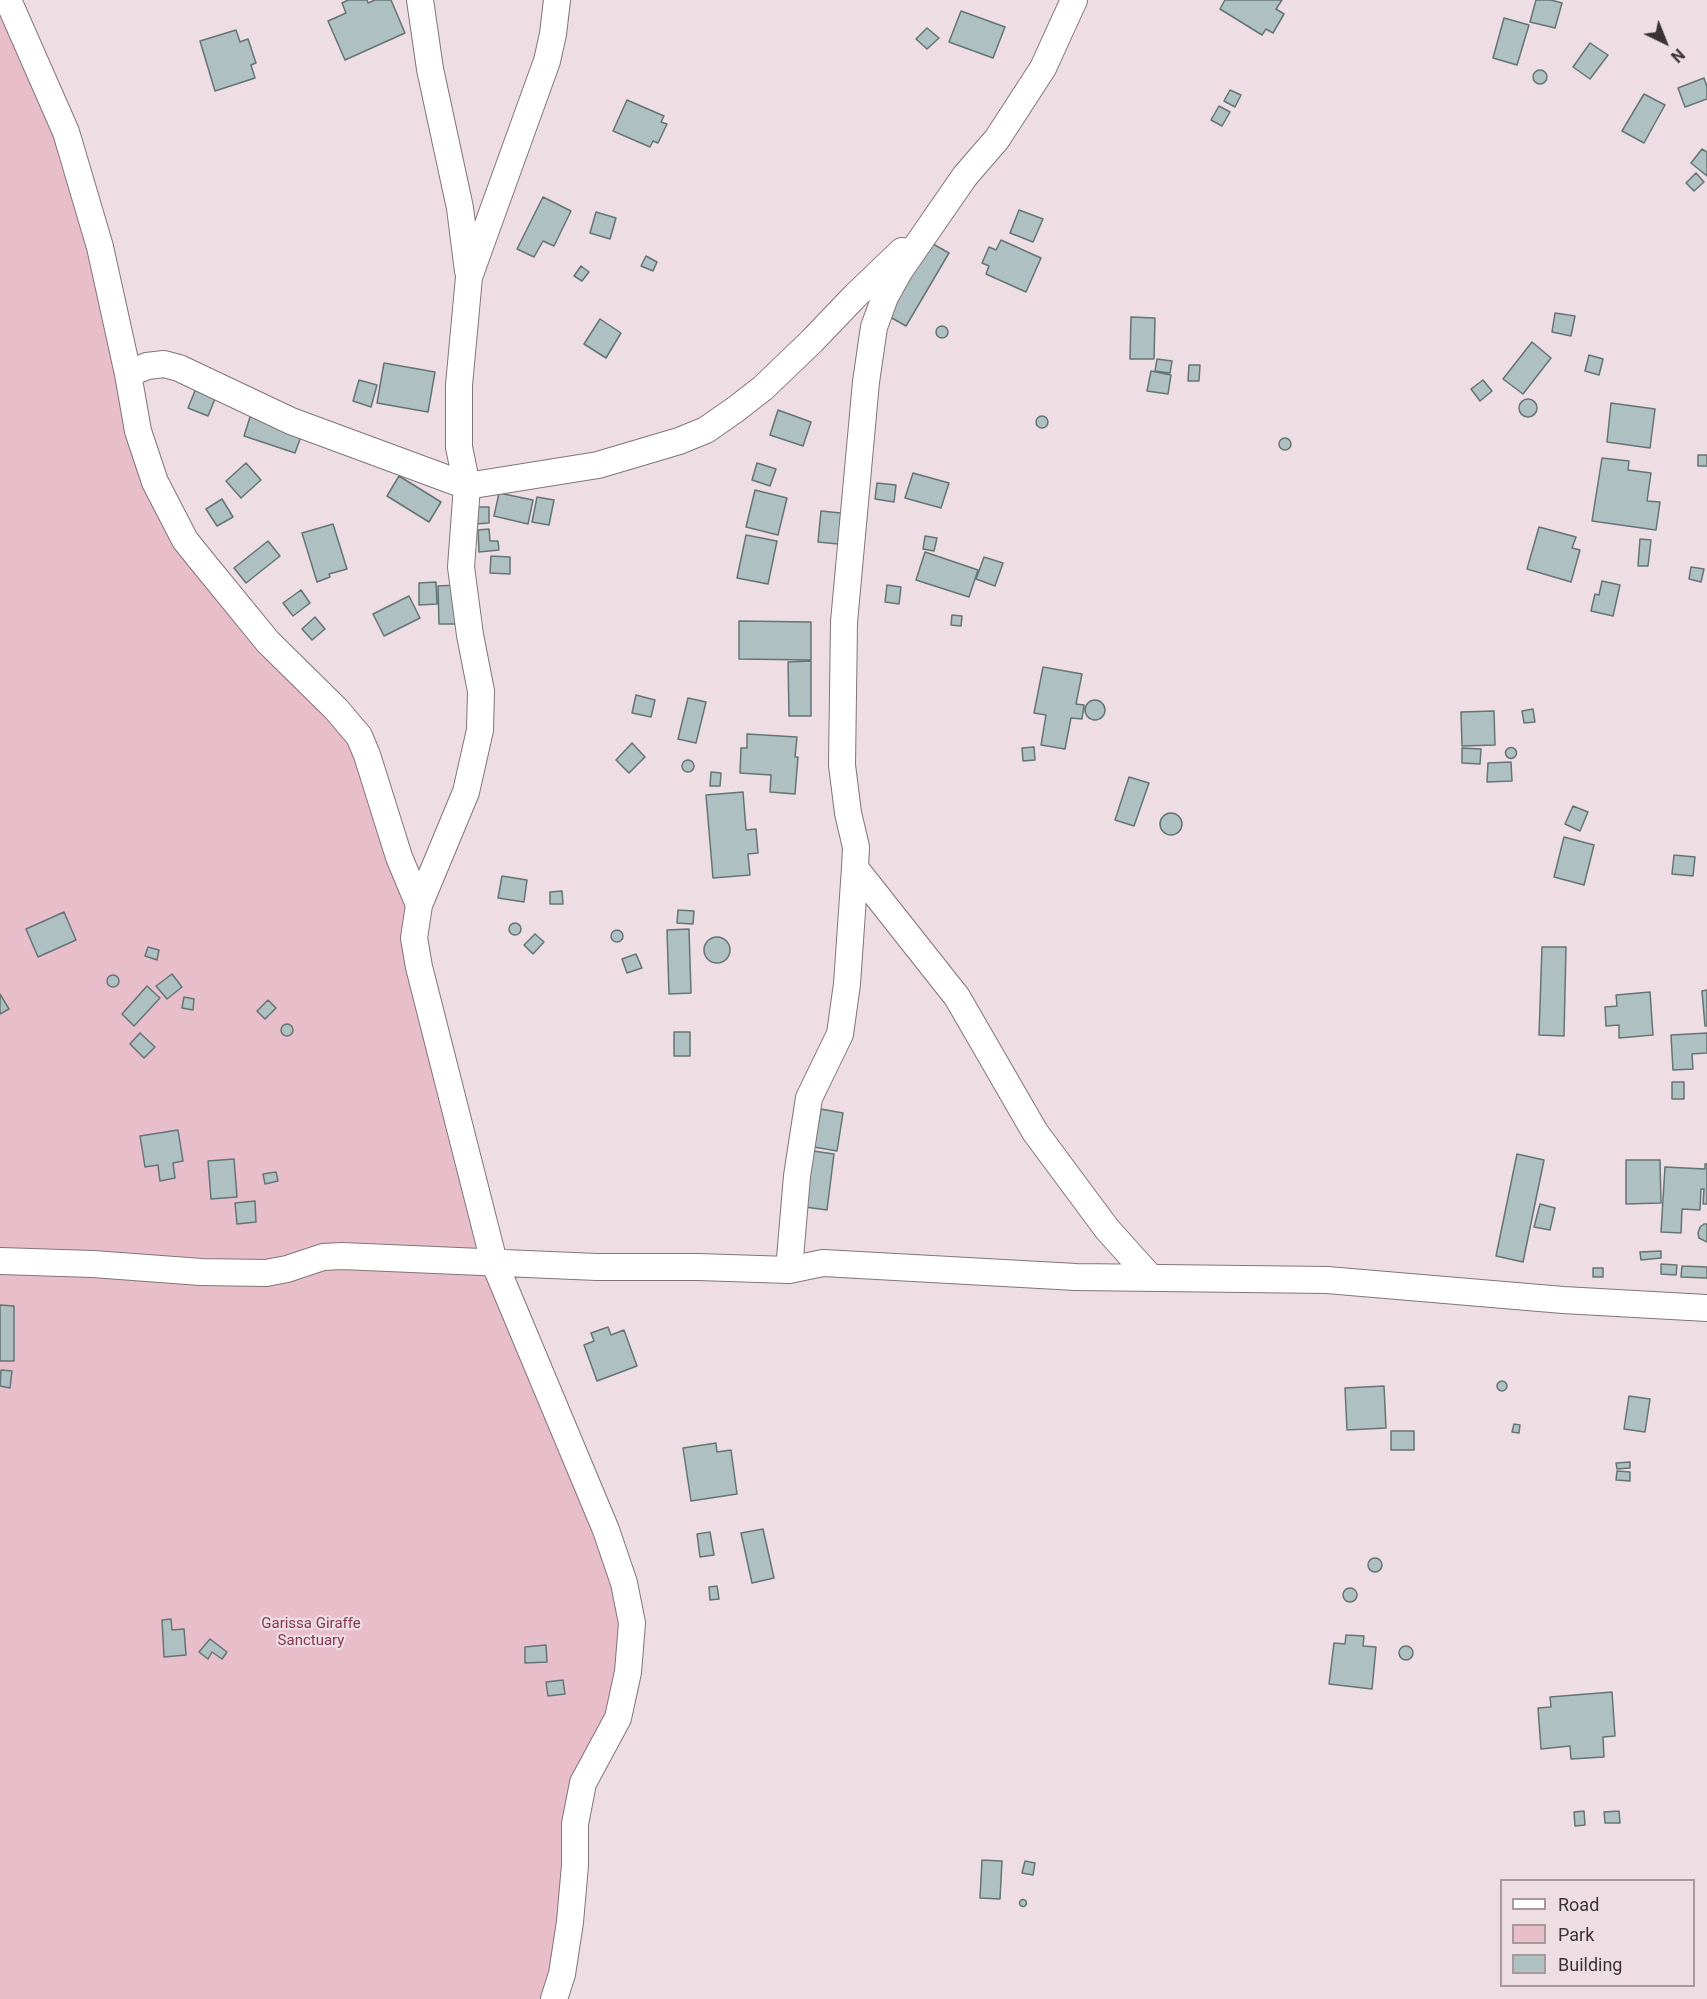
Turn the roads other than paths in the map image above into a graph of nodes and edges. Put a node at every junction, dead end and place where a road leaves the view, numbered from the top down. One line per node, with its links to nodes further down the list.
1 (8, 0): 7 (street)
2 (420, 0): 6 (street)
3 (557, 0): 6 (street)
4 (1074, 0): 5 (street)
5 (932, 222): 8 (street); 9 (street)
6 (469, 277): 8 (street)
7 (128, 374): 8 (street); 10 (street)
8 (467, 486): 10 (street)
9 (855, 868): 13 (street); 14 (street)
10 (418, 905): 12 (street)
11 (0, 1261): 12 (street)
12 (494, 1262): 13 (street); 16 (street)
13 (789, 1270): 14 (street)
14 (1151, 1278): 15 (street)
15 (1707, 1308)
16 (554, 1999)

